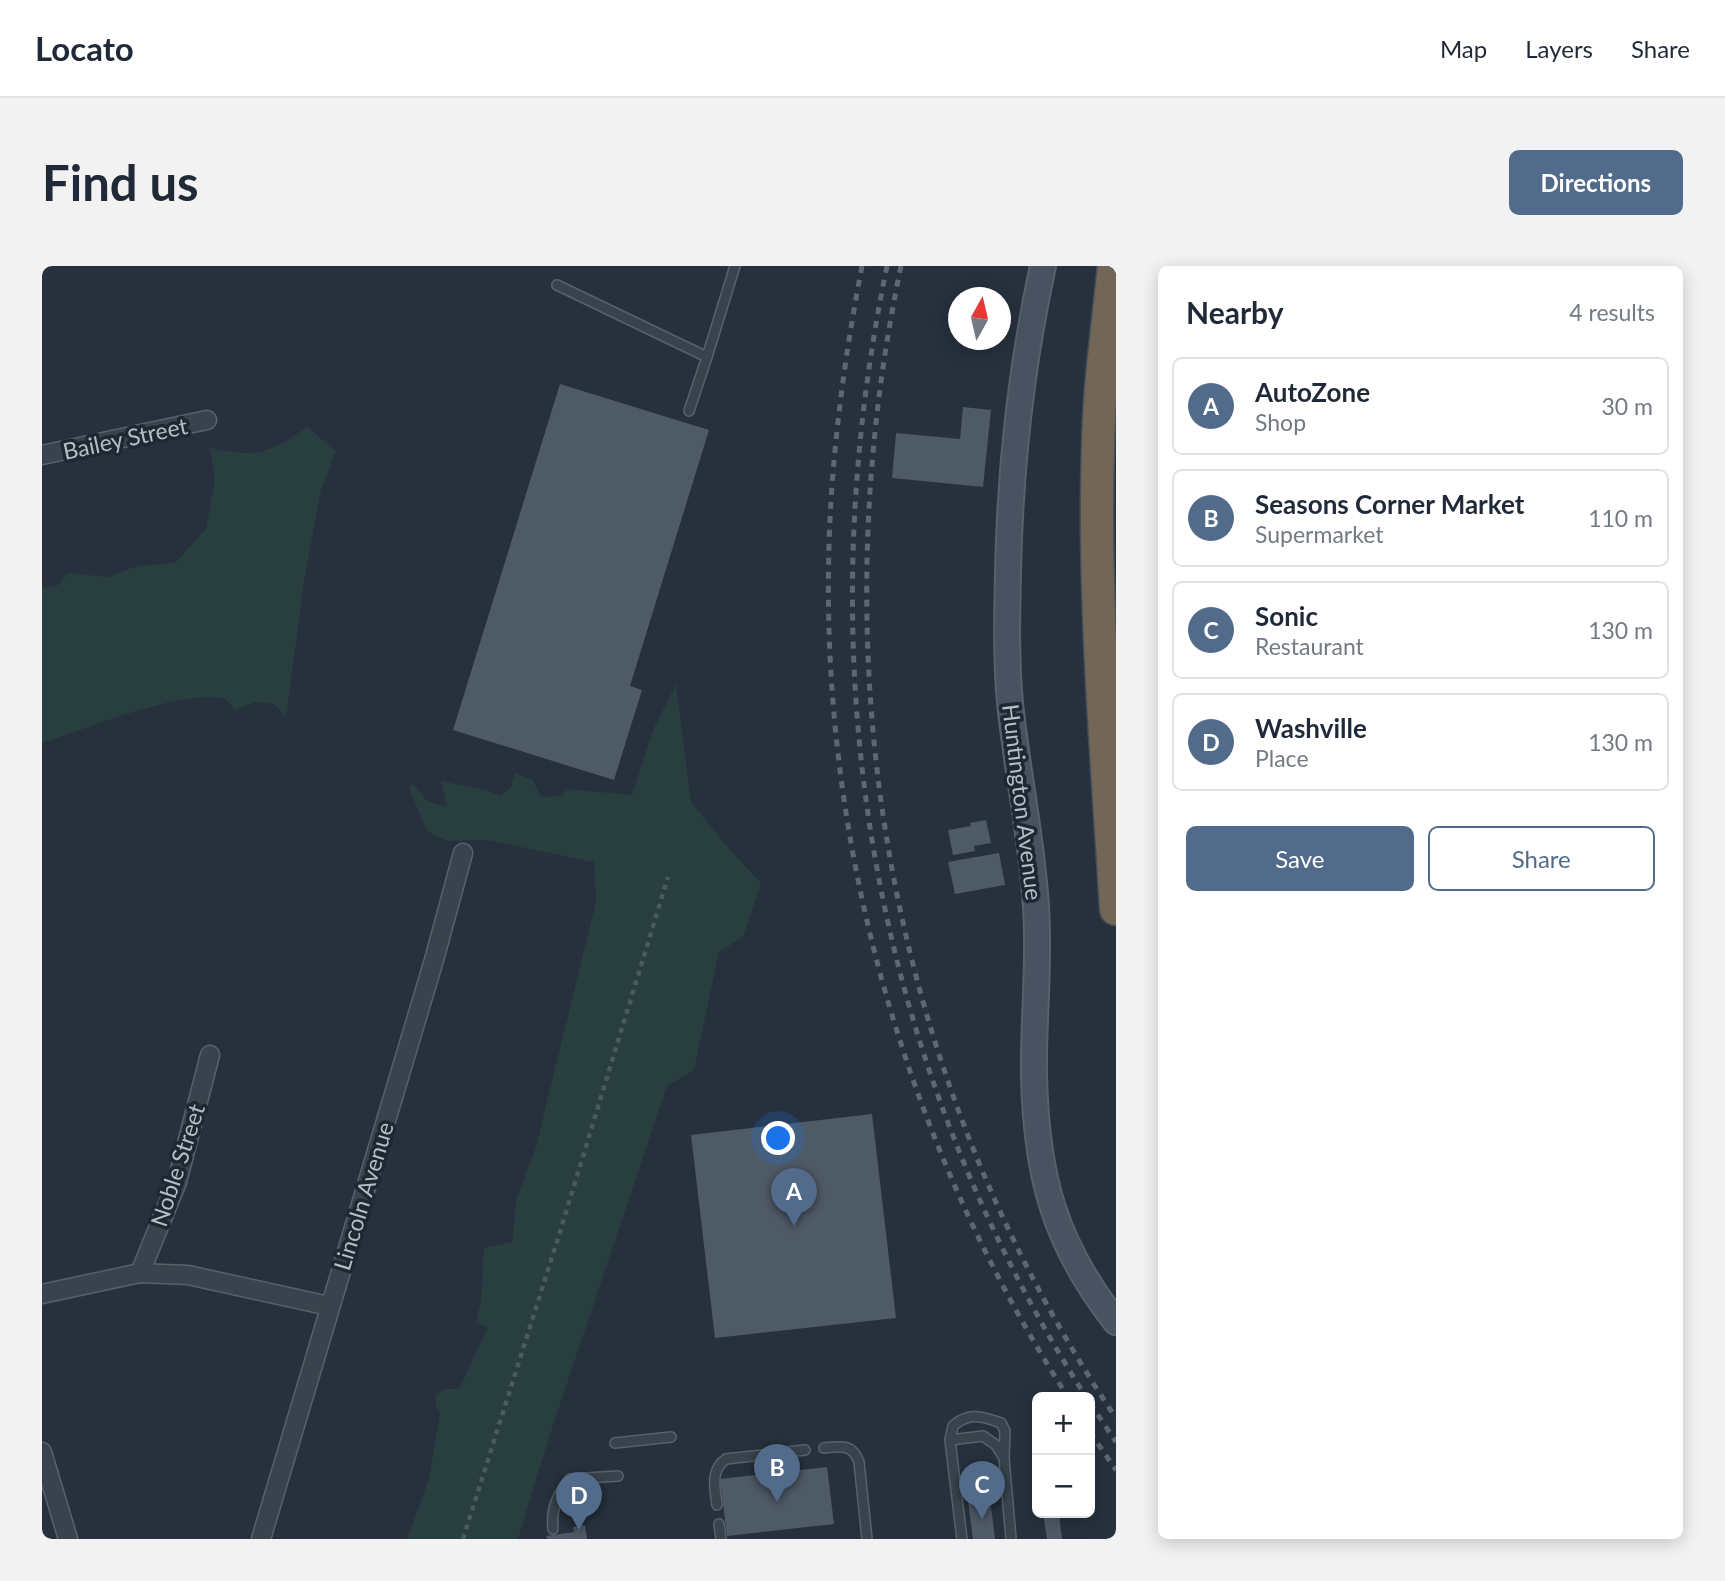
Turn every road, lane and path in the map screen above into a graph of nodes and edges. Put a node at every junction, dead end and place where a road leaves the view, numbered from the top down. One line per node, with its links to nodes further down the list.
1 (735, 266): 5 (lane)
2 (1043, 266): 16 (main road, Huntington Avenue)
3 (1114, 266): 11 (highway)
4 (557, 285): 5 (lane)
5 (707, 357): 6 (lane)
6 (689, 411)
7 (207, 420): 8 (street, Bailey Street)
8 (42, 456)
9 (463, 853): 15 (street, Lincoln Avenue)
10 (668, 877): 30 (path)
11 (1116, 909)
12 (210, 1055): 13 (street, Noble Street)
13 (140, 1272): 14 (street); 15 (street)
14 (42, 1294)
15 (329, 1306): 29 (street, Lincoln Avenue)
16 (1116, 1322)
17 (671, 1437): 19 (lane)
18 (950, 1440): 23 (lane); 23 (lane); 33 (lane)
19 (615, 1443)
20 (824, 1448): 32 (lane)
21 (805, 1450): 25 (lane)
22 (42, 1452): 28 (street)
23 (1004, 1458): 34 (lane)
24 (618, 1476): 27 (lane)
25 (717, 1505)
26 (719, 1524): 31 (lane)
27 (553, 1529)
28 (68, 1539)
29 (261, 1539)
30 (463, 1539)
31 (721, 1539)
32 (867, 1539)
33 (962, 1539)
34 (1011, 1539)

